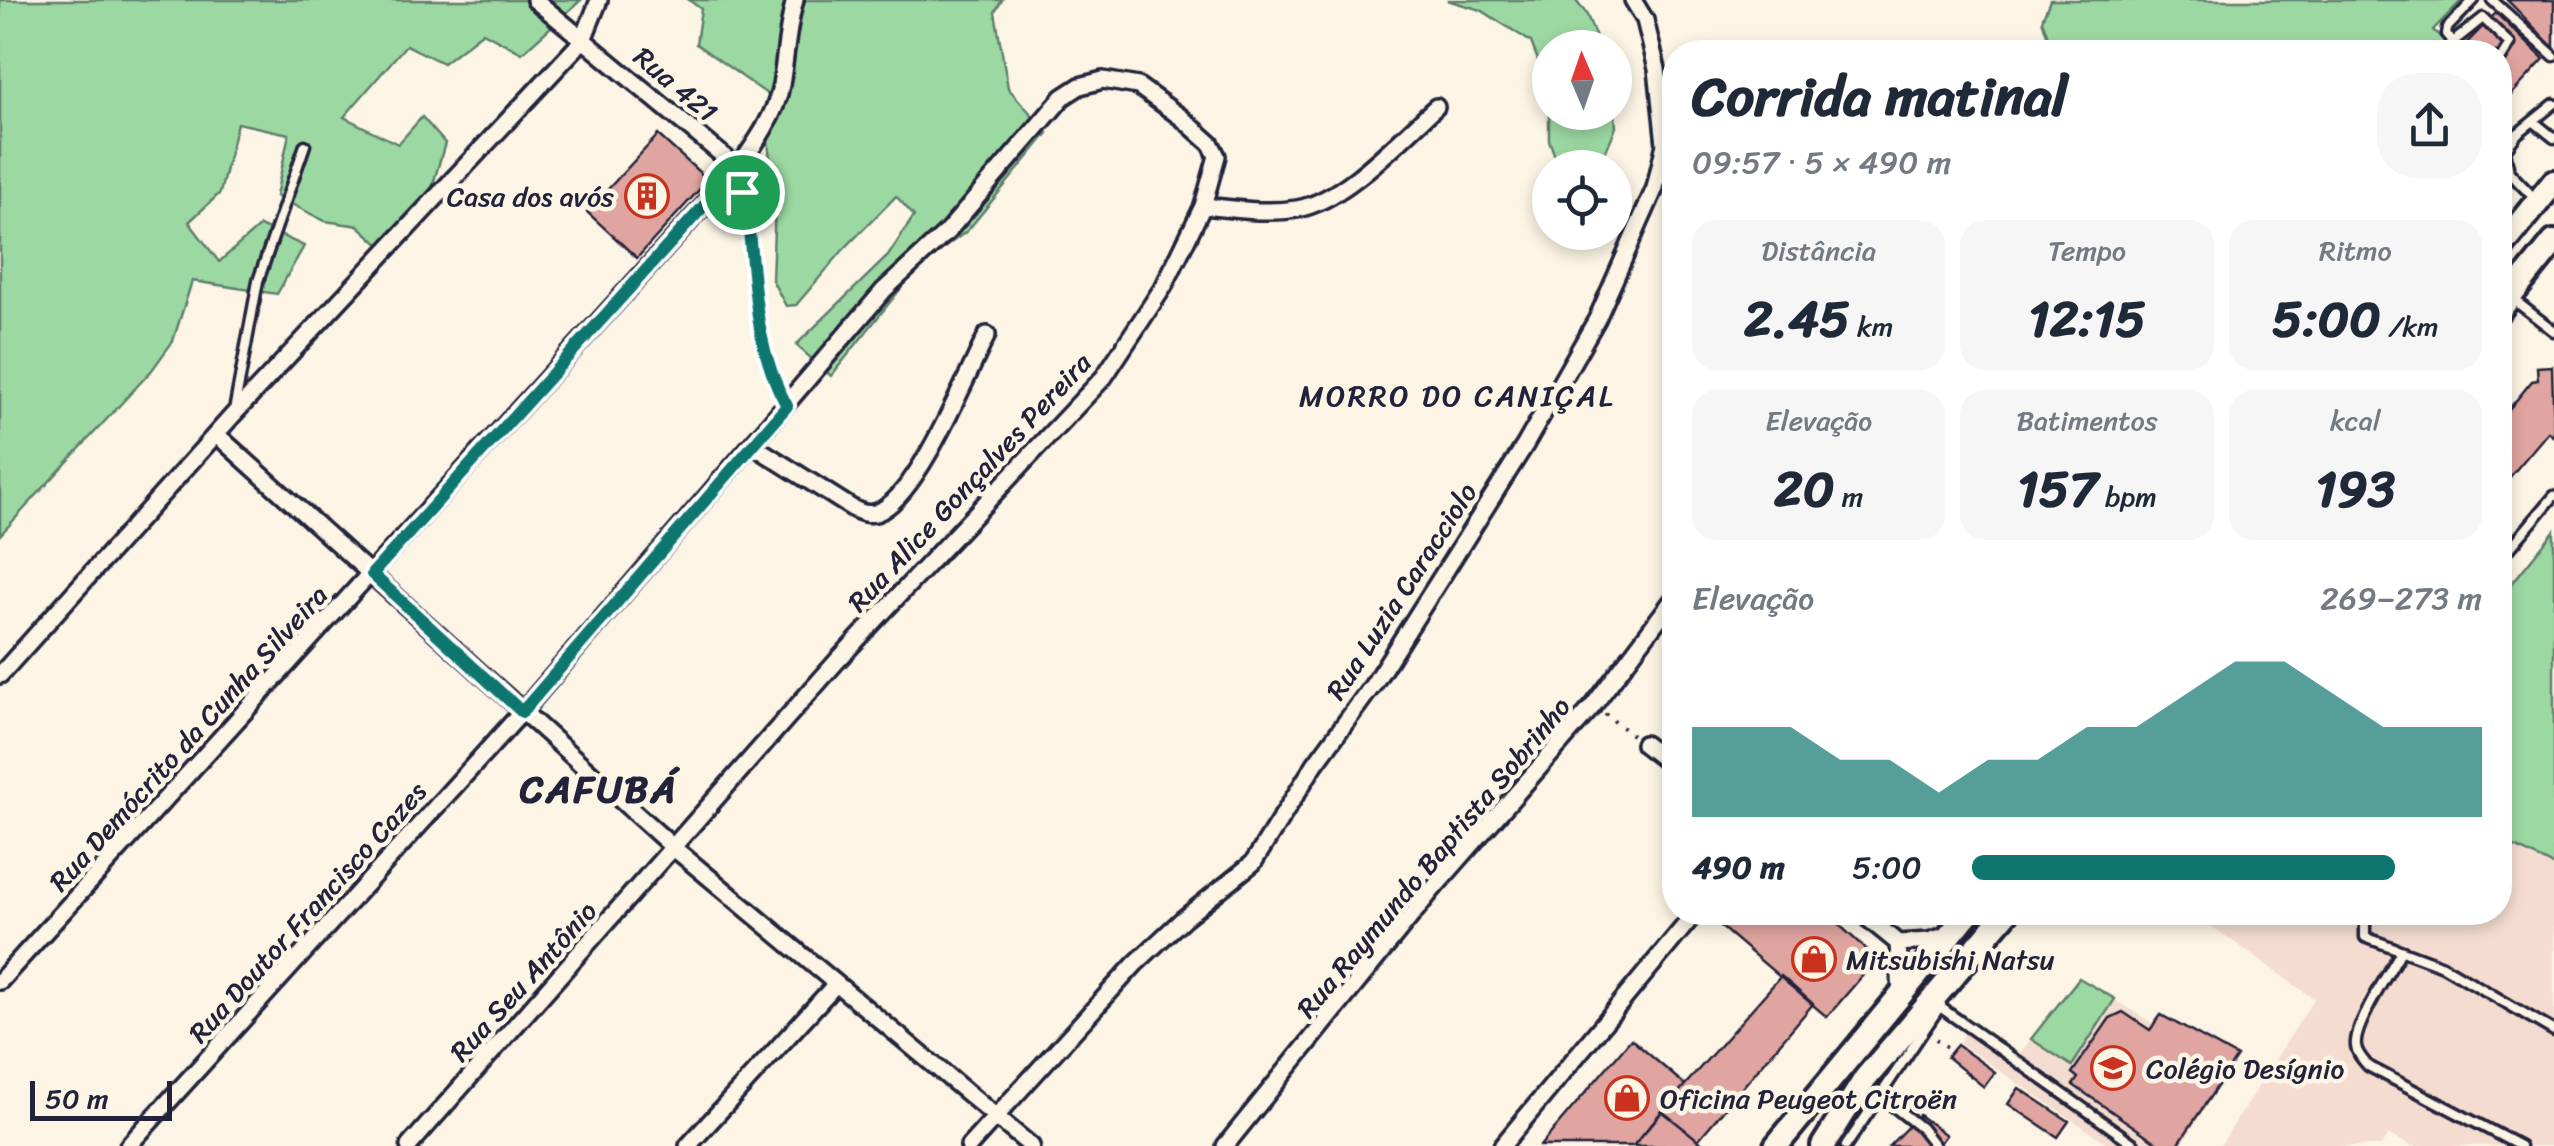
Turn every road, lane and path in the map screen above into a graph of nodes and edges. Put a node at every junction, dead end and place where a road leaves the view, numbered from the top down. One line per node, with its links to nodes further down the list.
1 (536, 0): 7 (street, Rua 421)
2 (599, 0): 7 (street)
3 (795, 0): 21 (street, Rua Demócrito da Cunha Silveira)
4 (1633, 0): 14 (street, Rua Luzia Caracciolo)
5 (2474, 0): 8 (lane)
6 (2492, 0): 11 (lane)
7 (583, 40): 21 (street, Rua 421); 33 (street)
8 (2451, 40)
9 (2456, 40): 10 (lane)
10 (2506, 40)
11 (2554, 56)
12 (2554, 104): 16 (lane)
13 (1436, 107): 25 (street)
14 (1662, 116)
15 (1182, 118): 25 (street, Rua Alice Gonçalves Pereira); 32 (street, Rua Doutor Francisco Cazes)
16 (2533, 120): 17 (lane); 18 (lane)
17 (2554, 138)
18 (2512, 140)
19 (305, 144): 33 (lane)
20 (1662, 157): 62 (street, Rua Luzia Caracciolo)
21 (738, 168): 32 (path); 38 (street, Rua Demócrito da Cunha Silveira)
22 (2512, 175): 24 (lane)
23 (2554, 182): 24 (main road)
24 (2538, 202): 26 (main road)
25 (1203, 206): 45 (street, Rua Alice Gonçalves Pereira)
26 (2512, 234)
27 (2554, 242): 28 (main road)
28 (2512, 294)
29 (2512, 307): 30 (lane)
30 (2554, 331)
31 (986, 336): 35 (street)
32 (787, 406): 35 (street, Rua Doutor Francisco Cazes)
33 (233, 415): 34 (street)
34 (216, 434): 38 (street); 40 (street)
35 (754, 446): 42 (street, Rua Doutor Francisco Cazes)
36 (2554, 496): 37 (lane)
37 (2512, 548)
38 (372, 574): 42 (street); 54 (street, Rua Demócrito da Cunha Silveira)
39 (1662, 615): 41 (street, Rua Raymundo Baptista Sobrinho)
40 (0, 675)
41 (1592, 706): 43 (path); 69 (street, Rua Raymundo Baptista Sobrinho)
42 (522, 712): 45 (street); 64 (street, Rua Doutor Francisco Cazes)
43 (1644, 744): 44 (street)
44 (1662, 758)
45 (675, 849): 55 (street); 65 (street, Rua Seu Antônio)
46 (1685, 925): 70 (street)
47 (1876, 925): 52 (street)
48 (1959, 925): 51 (main road)
49 (1997, 925): 57 (main road)
50 (2365, 925): 53 (lane)
51 (1952, 934): 52 (street); 56 (main road)
52 (1898, 942): 56 (street)
53 (2401, 951): 58 (lane); 75 (lane)
54 (0, 981)
55 (834, 985): 62 (street); 66 (street)
56 (1901, 996): 71 (main road)
57 (1944, 996): 59 (lane); 63 (lane); 72 (main road)
58 (2554, 1030)
59 (1924, 1031): 60 (path); 61 (lane)
60 (1952, 1051)
61 (1879, 1094): 73 (lane); 74 (lane)
62 (994, 1118): 67 (street, Rua Luzia Caracciolo); 68 (street)
63 (2134, 1144)
64 (128, 1146)
65 (409, 1146)
66 (688, 1146)
67 (969, 1146)
68 (1031, 1146)
69 (1225, 1146)
70 (1502, 1146)
71 (1776, 1146)
72 (1823, 1146)
73 (1846, 1146)
74 (1935, 1146)
75 (2520, 1146)

